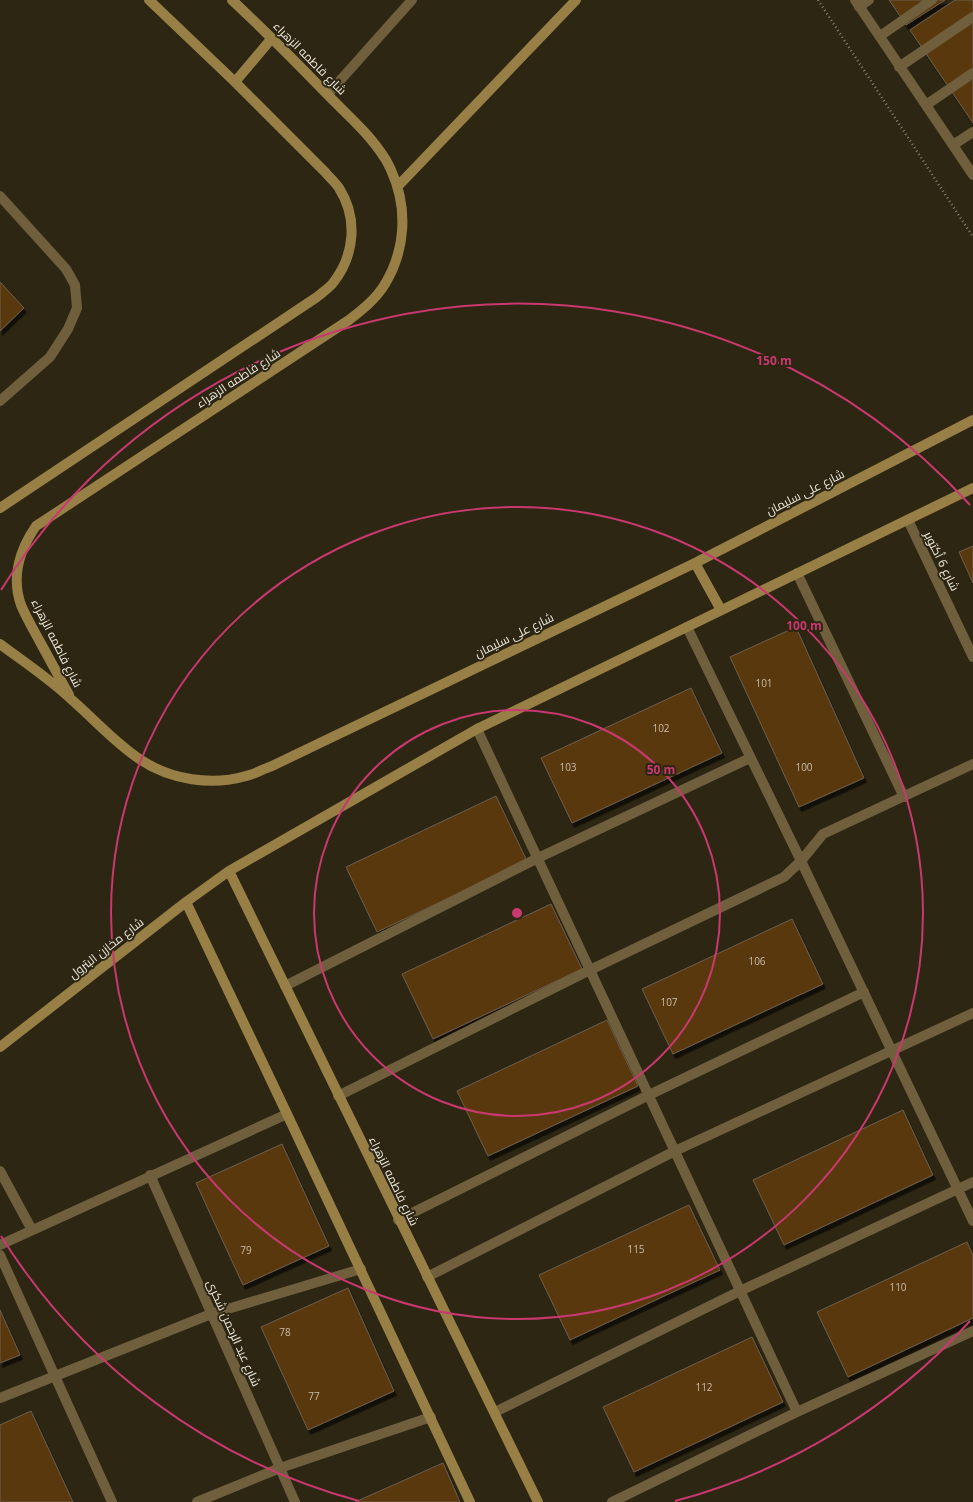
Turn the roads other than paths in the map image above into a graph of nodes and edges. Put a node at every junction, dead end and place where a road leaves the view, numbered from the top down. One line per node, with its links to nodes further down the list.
1 (149, 0): 13 (street, شارع فاطمه الزهراء)
2 (232, 0): 10 (street, شارع فاطمه الزهراء)
3 (412, 0): 14 (street)
4 (576, 0): 19 (street)
5 (869, 0): 7 (street)
6 (932, 0): 9 (street)
7 (857, 3): 9 (street)
8 (973, 16): 11 (street)
9 (880, 36): 11 (street)
10 (272, 38): 13 (street); 14 (street, شارع فاطمه الزهراء)
11 (899, 67): 15 (street)
12 (973, 73): 15 (street)
13 (235, 82): 24 (street, شارع فاطمه الزهراء)
14 (328, 94): 19 (street, شارع فاطمه الزهراء)
15 (926, 105): 17 (street)
16 (973, 132): 17 (street)
17 (953, 145): 18 (street)
18 (973, 175)
19 (398, 186): 32 (street, شارع فاطمه الزهراء)
20 (0, 196): 21 (street)
21 (0, 401)
22 (973, 420): 26 (street, شارع على سليمان)
23 (973, 488): 25 (street, شارع مخازن البترول)
24 (0, 508)
25 (908, 520): 27 (street, شارع مخازن البترول); 31 (street, شارع 6 أكتوبر)
26 (694, 562): 28 (street); 32 (street, شارع على سليمان)
27 (797, 573): 28 (street, شارع مخازن البترول); 36 (street)
28 (721, 610): 29 (street, شارع مخازن البترول)
29 (687, 627): 33 (street, شارع مخازن البترول); 34 (street)
30 (0, 644): 32 (street, شارع فاطمه الزهراء)
31 (973, 657)
32 (71, 698)
33 (477, 729): 37 (street); 39 (street, شارع مخازن البترول)
34 (750, 758): 37 (street); 38 (street)
35 (973, 764): 36 (street)
36 (904, 796): 38 (street)
37 (538, 858): 41 (street); 42 (street)
38 (801, 861): 41 (street); 43 (street)
39 (229, 871): 40 (street, شارع مخازن البترول); 42 (street, شارع فاطمه الزهراء)
40 (186, 902): 45 (street, شارع مخازن البترول); 49 (street)
41 (590, 970): 47 (street); 48 (street)
42 (285, 986): 48 (street, شارع فاطمه الزهراء)
43 (864, 992): 46 (street); 47 (street)
44 (973, 1013): 46 (street)
45 (0, 1047)
46 (892, 1051): 50 (street); 54 (street)
47 (649, 1095): 50 (street); 55 (street)
48 (338, 1096): 55 (street, شارع فاطمه الزهراء)
49 (287, 1114): 52 (street); 60 (street)
50 (675, 1151): 61 (street); 62 (street)
51 (0, 1171): 57 (street)
52 (150, 1175): 57 (street); 63 (street, شارع عبد الرحمن شكرى)
53 (973, 1182): 54 (street)
54 (957, 1189): 56 (street); 62 (street)
55 (398, 1220): 61 (street, شارع فاطمه الزهراء)
56 (973, 1221)
57 (32, 1230): 58 (street)
58 (0, 1245)
59 (0, 1256): 65 (street)
60 (360, 1269): 63 (street); 69 (street)
61 (427, 1277): 67 (street, شارع فاطمه الزهراء)
62 (740, 1291): 67 (street); 68 (street)
63 (212, 1314): 65 (street); 70 (street, شارع عبد الرحمن شكرى)
64 (973, 1331): 68 (street)
65 (55, 1376): 66 (street); 71 (street)
66 (0, 1398)
67 (495, 1412): 75 (street, شارع فاطمه الزهراء)
68 (797, 1412): 76 (street)
69 (431, 1418): 70 (street); 74 (street)
70 (280, 1468): 72 (street); 73 (street, شارع عبد الرحمن شكرى)
71 (112, 1502)
72 (197, 1502)
73 (295, 1502)
74 (470, 1502)
75 (538, 1502)
76 (612, 1502)

